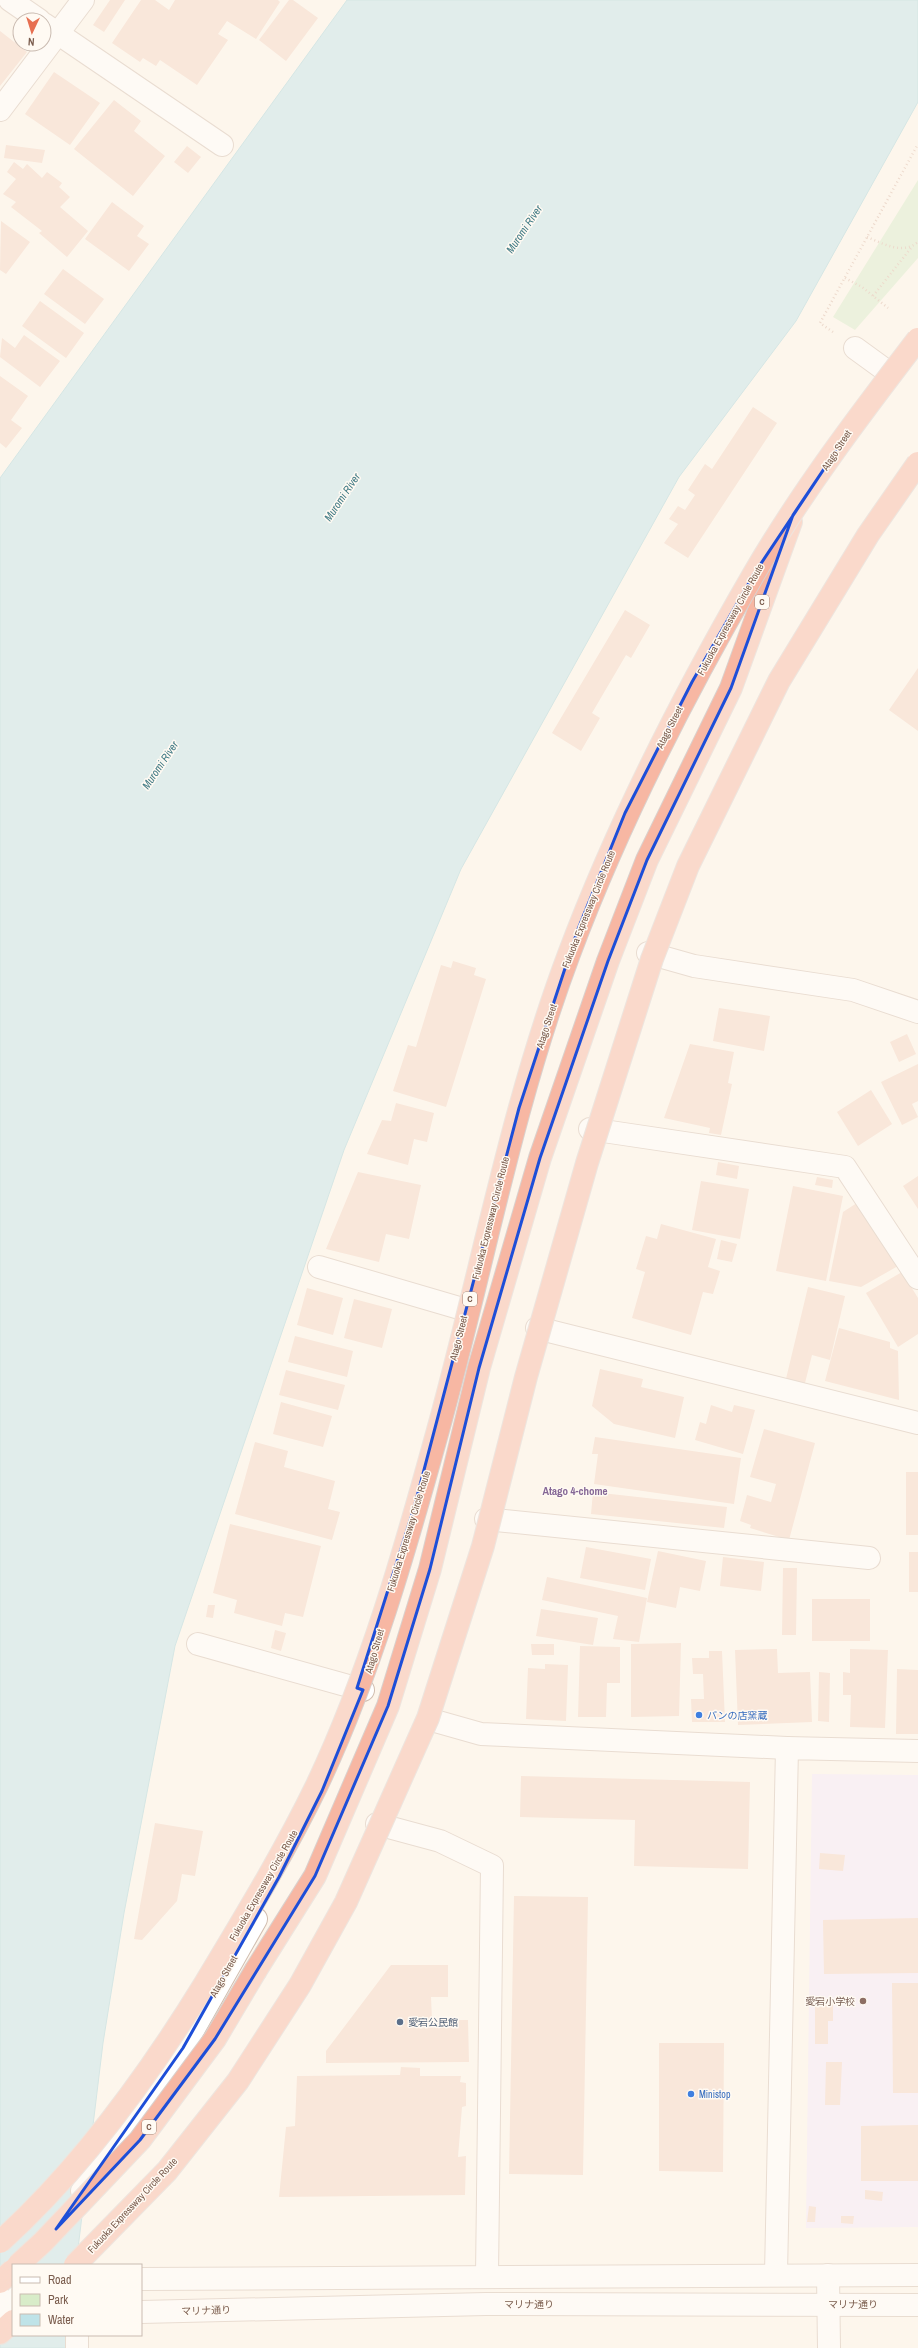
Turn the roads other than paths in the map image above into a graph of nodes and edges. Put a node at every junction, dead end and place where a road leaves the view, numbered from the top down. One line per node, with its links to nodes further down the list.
1 (10, 0): 3 (street)
2 (83, 0): 4 (street)
3 (27, 12)
4 (52, 28)
5 (52, 30): 8 (street)
6 (37, 52): 7 (street)
7 (0, 110)
8 (222, 145)
9 (918, 334): 12 (street, Atago Street)
10 (918, 339): 31 (highway, Fukuoka Expressway Circle Route / C, bridge)
11 (855, 348): 12 (street)
12 (888, 372): 14 (street, Atago Street)
13 (918, 463): 15 (street); 34 (highway, Fukuoka Expressway Circle Route, bridge)
14 (793, 515): 20 (street, Atago Street); 32 (highway, C, bridge)
15 (648, 953): 16 (street); 17 (street)
16 (918, 1012)
17 (590, 1129): 19 (street); 21 (street)
18 (319, 1267): 20 (street)
19 (918, 1278)
20 (466, 1310): 26 (street, Atago Street)
21 (537, 1328): 22 (street); 23 (street)
22 (918, 1423)
23 (486, 1518): 24 (street); 27 (street)
24 (869, 1558)
25 (198, 1644): 26 (street)
26 (363, 1690): 33 (street, Atago Street, bridge)
27 (428, 1719): 28 (street); 30 (street)
28 (787, 1748): 29 (street); 37 (street)
29 (918, 1751)
30 (376, 1824): 35 (street); 40 (street)
31 (0, 2242)
32 (19, 2264)
33 (34, 2264)
34 (76, 2264)
35 (89, 2264)
36 (12, 2271): 44 (highway, bridge)
37 (776, 2274): 40 (street); 41 (street)
38 (0, 2275): 39 (street, bridge)
39 (12, 2275)
40 (487, 2275): 43 (street)
41 (828, 2275): 42 (street); 46 (street)
42 (918, 2275)
43 (142, 2279)
44 (0, 2282)
45 (12, 2292): 48 (street)
46 (828, 2304): 47 (street, マリナ通り); 49 (street, マリナ通り); 56 (street)
47 (918, 2305)
48 (0, 2307)
49 (142, 2312)
50 (0, 2316): 51 (street)
51 (12, 2316)
52 (12, 2322): 53 (highway)
53 (0, 2333)
54 (77, 2336): 55 (street)
55 (77, 2348)
56 (829, 2348)

